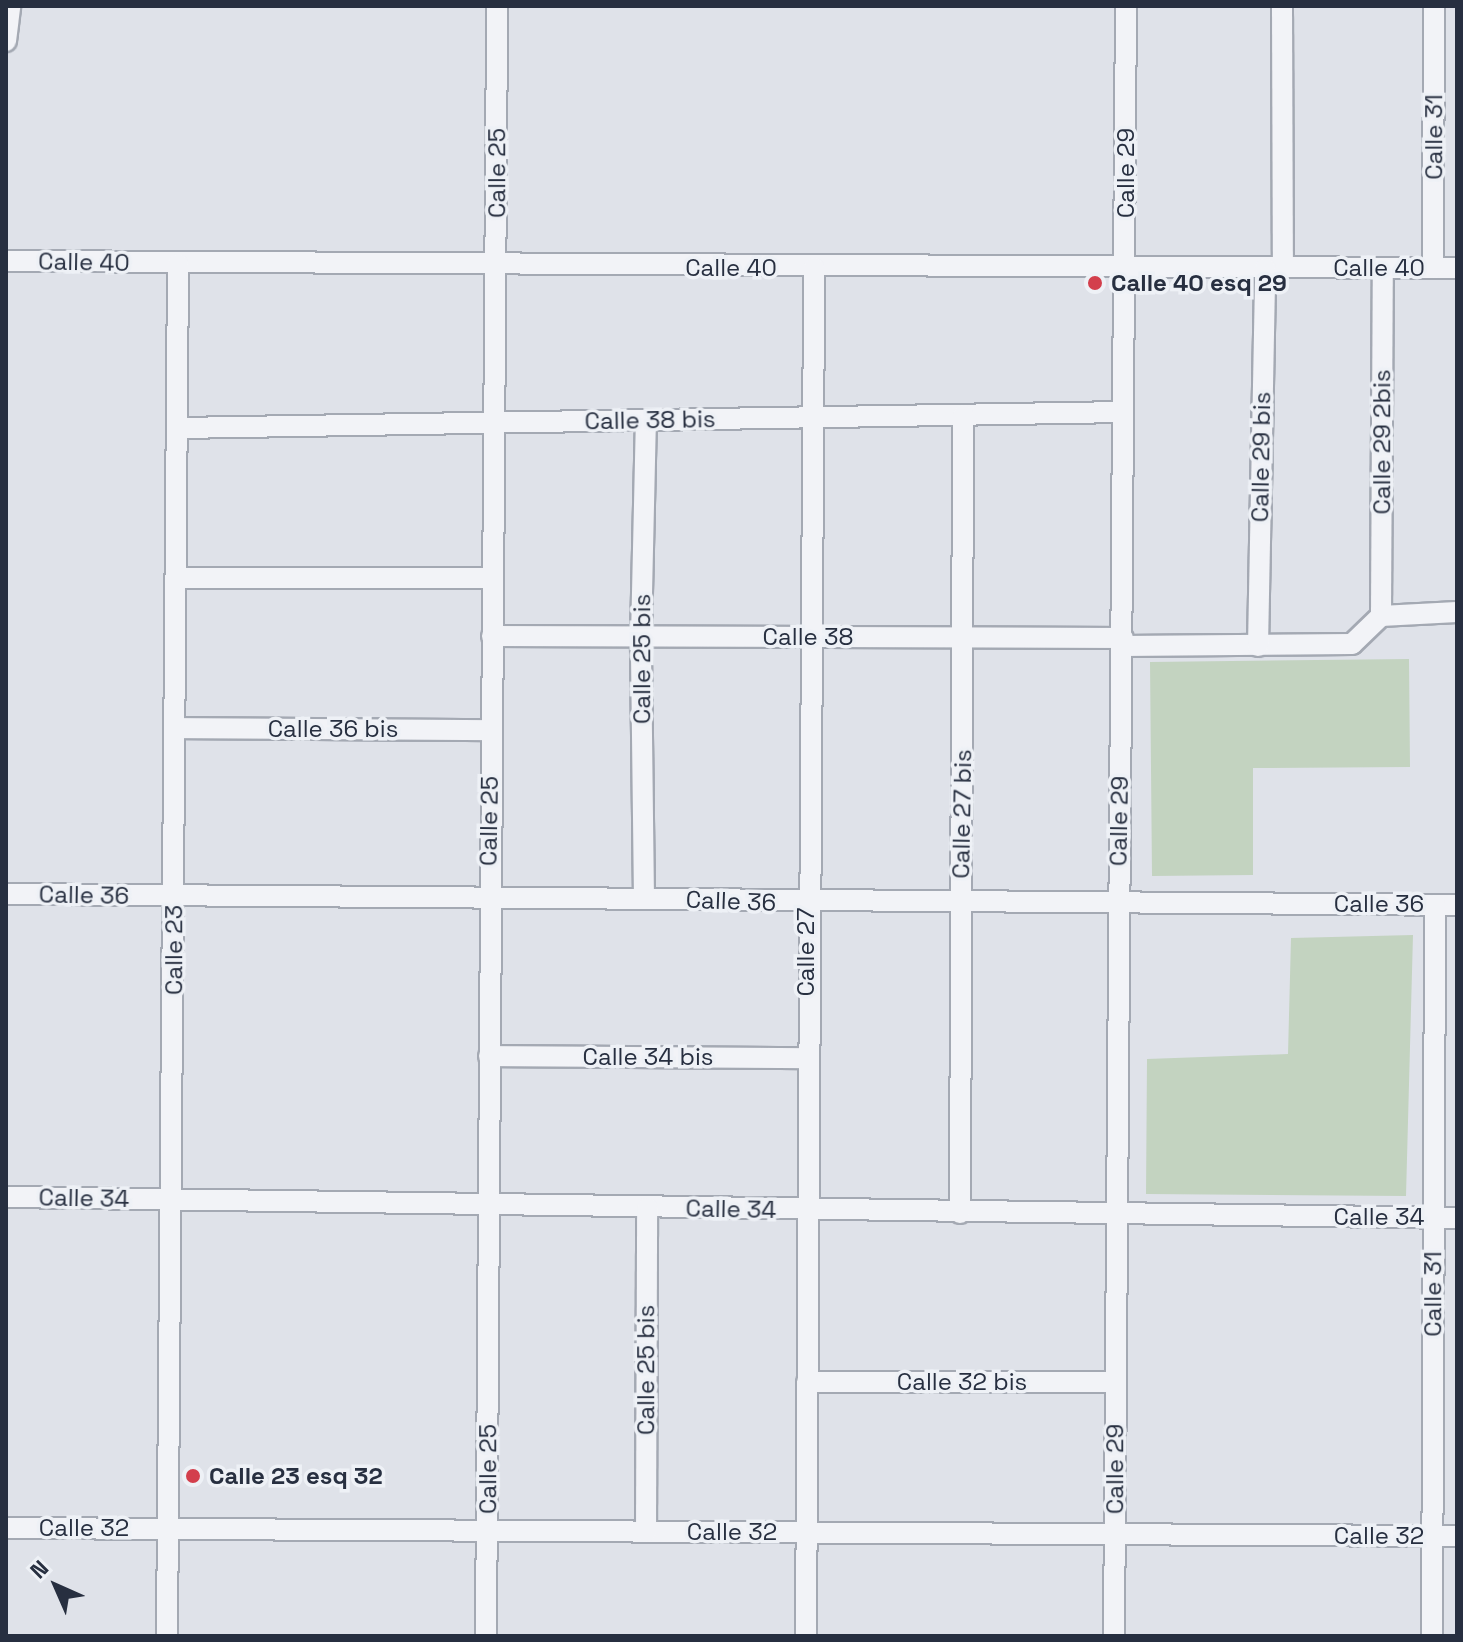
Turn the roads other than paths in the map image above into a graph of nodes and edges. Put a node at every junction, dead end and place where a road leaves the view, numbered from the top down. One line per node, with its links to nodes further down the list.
1 (10, 6): 6 (street)
2 (497, 6): 9 (street, Calle 25)
3 (1126, 6): 11 (street, Calle 29)
4 (1282, 6): 12 (street, Calle 29 bis)
5 (1434, 6): 14 (street, Calle 31)
6 (6, 41)
7 (6, 261): 8 (street, Calle 40)
8 (178, 264): 9 (street, Calle 40); 21 (street, Calle 23)
9 (497, 267): 10 (street, Calle 40); 20 (street, Calle 25)
10 (814, 268): 11 (street, Calle 40); 18 (street, Calle 27)
11 (1126, 268): 12 (street, Calle 40); 16 (street, Calle 29)
12 (1274, 268): 13 (street, Calle 40); 31 (street, Calle 29 bis)
13 (1383, 268): 14 (street, Calle 40); 25 (street, Calle 29 2bis)
14 (1433, 268): 15 (street, Calle 40)
15 (1457, 268)
16 (1122, 412): 17 (street, Calle 38 bis); 30 (street, Calle 29)
17 (963, 415): 18 (street, Calle 38 bis); 29 (street, Calle 27 bis)
18 (814, 418): 19 (street, Calle 38 bis); 28 (street, Calle 27)
19 (646, 420): 20 (street, Calle 38 bis); 27 (street, Calle 25 bis)
20 (493, 423): 21 (street, Calle 38 bis); 23 (street, Calle 25)
21 (179, 428): 22 (street, Calle 23)
22 (177, 578): 23 (street); 32 (street, Calle 23)
23 (492, 578): 26 (street, Calle 25)
24 (1457, 612): 25 (street)
25 (1381, 616): 31 (street, Calle 38)
26 (492, 636): 27 (street, Calle 38); 33 (street, Calle 25)
27 (641, 637): 28 (street, Calle 38); 37 (street, Calle 25 bis)
28 (809, 637): 29 (street, Calle 38); 38 (street, Calle 27)
29 (965, 638): 30 (street, Calle 38); 39 (street, Calle 27 bis)
30 (1123, 642): 31 (street, Calle 38); 40 (street, Calle 29)
31 (1258, 646)
32 (175, 728): 33 (street, Calle 36 bis); 35 (street, Calle 23)
33 (491, 730): 36 (street, Calle 25)
34 (6, 894): 35 (street, Calle 36)
35 (174, 896): 36 (street, Calle 36); 46 (street, Calle 23)
36 (487, 897): 37 (street, Calle 36); 43 (street, Calle 25)
37 (644, 899): 38 (street, Calle 36)
38 (806, 903): 39 (street, Calle 36); 44 (street, Calle 27)
39 (961, 903): 40 (street, Calle 36); 50 (street, Calle 27 bis)
40 (1118, 904): 41 (street, Calle 36); 51 (street, Calle 29)
41 (1435, 905): 42 (street, Calle 36); 52 (street, Calle 31)
42 (1457, 905)
43 (489, 1056): 44 (street, Calle 34 bis); 47 (street, Calle 25)
44 (806, 1058): 49 (street, Calle 27)
45 (6, 1197): 46 (street, Calle 34)
46 (172, 1199): 47 (street, Calle 34); 57 (street, Calle 23)
47 (490, 1205): 48 (street, Calle 34); 58 (street, Calle 25)
48 (647, 1208): 49 (street, Calle 34); 59 (street, Calle 25 bis)
49 (807, 1211): 50 (street, Calle 34); 54 (street, Calle 27)
50 (960, 1213): 51 (street, Calle 34)
51 (1113, 1216): 52 (street, Calle 34); 55 (street, Calle 29)
52 (1433, 1217): 53 (street, Calle 34); 62 (street, Calle 31)
53 (1457, 1218)
54 (807, 1382): 55 (street, Calle 32 bis); 60 (street, Calle 27)
55 (1116, 1382): 61 (street, Calle 29)
56 (6, 1528): 57 (street, Calle 32)
57 (168, 1529): 58 (street, Calle 32); 64 (street, Calle 23)
58 (488, 1531): 59 (street, Calle 32); 65 (street, Calle 25)
59 (646, 1532): 60 (street, Calle 32)
60 (807, 1533): 61 (street, Calle 32); 66 (street, Calle 27)
61 (1115, 1534): 62 (street, Calle 32); 67 (street, Calle 29)
62 (1434, 1536): 63 (street, Calle 32); 68 (street, Calle 31)
63 (1457, 1536)
64 (167, 1636)
65 (486, 1636)
66 (806, 1636)
67 (1114, 1636)
68 (1432, 1636)

